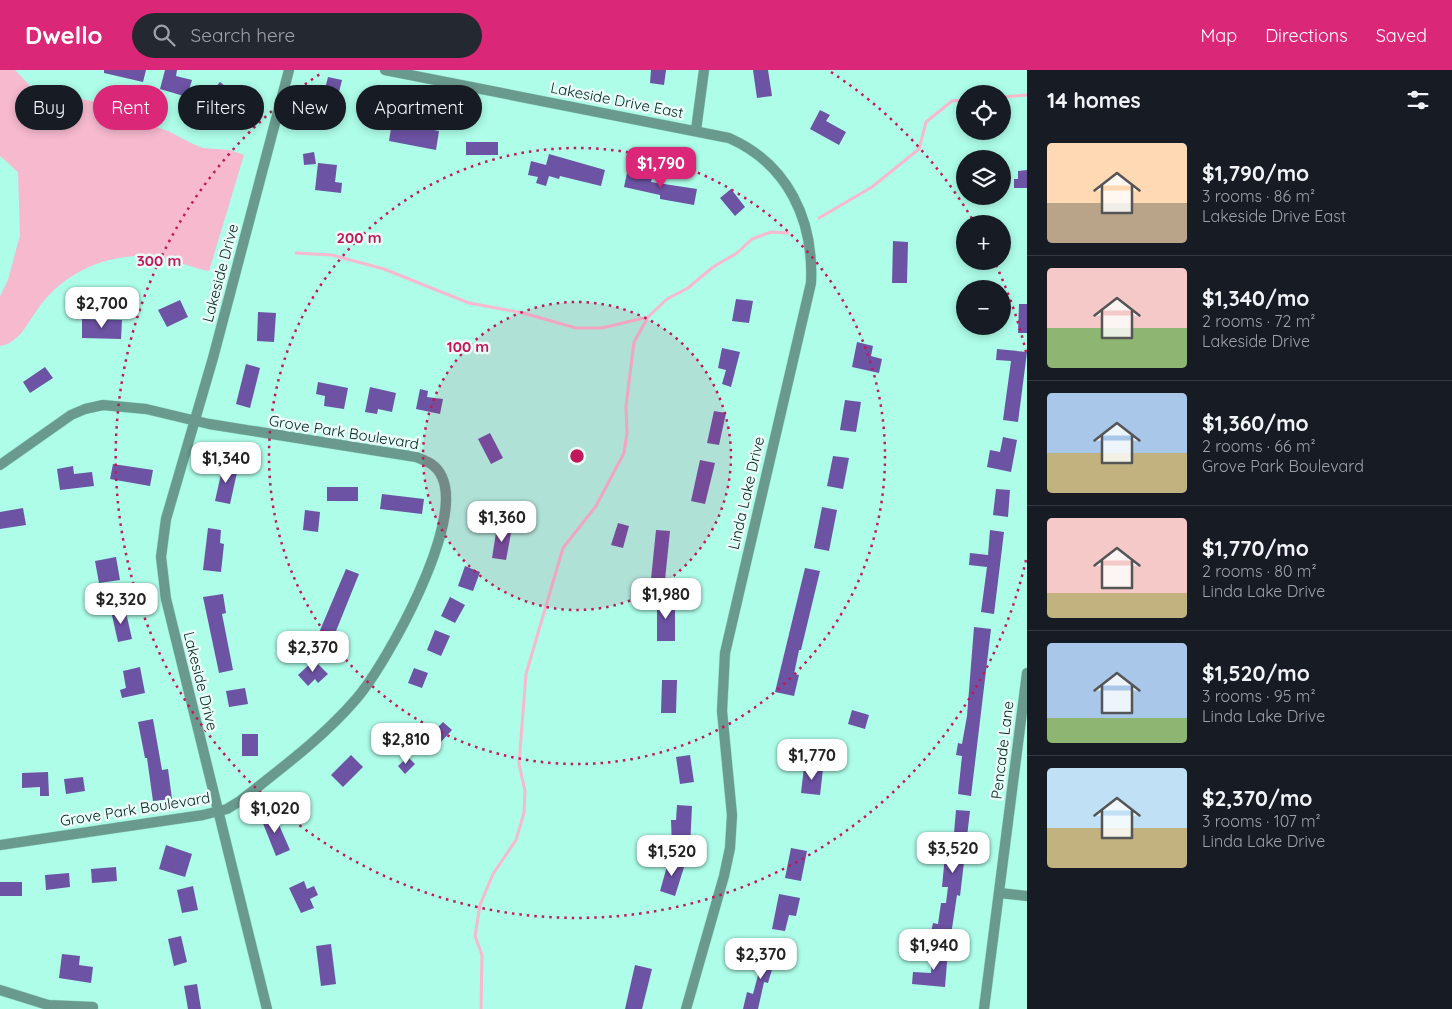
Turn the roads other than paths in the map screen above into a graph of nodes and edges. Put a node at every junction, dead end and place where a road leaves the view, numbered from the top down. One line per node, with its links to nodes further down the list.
1 (289, 70): 5 (street, Lakeside Drive)
2 (385, 70): 4 (street, Lakeside Drive East)
3 (704, 70): 4 (street)
4 (696, 130): 15 (street, Linda Lake Drive)
5 (195, 421): 6 (street, Grove Park Boulevard); 8 (street, Lakeside Drive); 8 (street, Grove Park Boulevard)
6 (0, 465)
7 (1027, 673): 10 (street, Pencade Lane)
8 (218, 812): 9 (street, Grove Park Boulevard); 14 (street, Lakeside Drive)
9 (0, 845)
10 (999, 893): 11 (street); 16 (street, Pencade Lane)
11 (1027, 896)
12 (0, 990): 13 (street)
13 (93, 1007)
14 (267, 1009)
15 (686, 1009)
16 (984, 1009)

